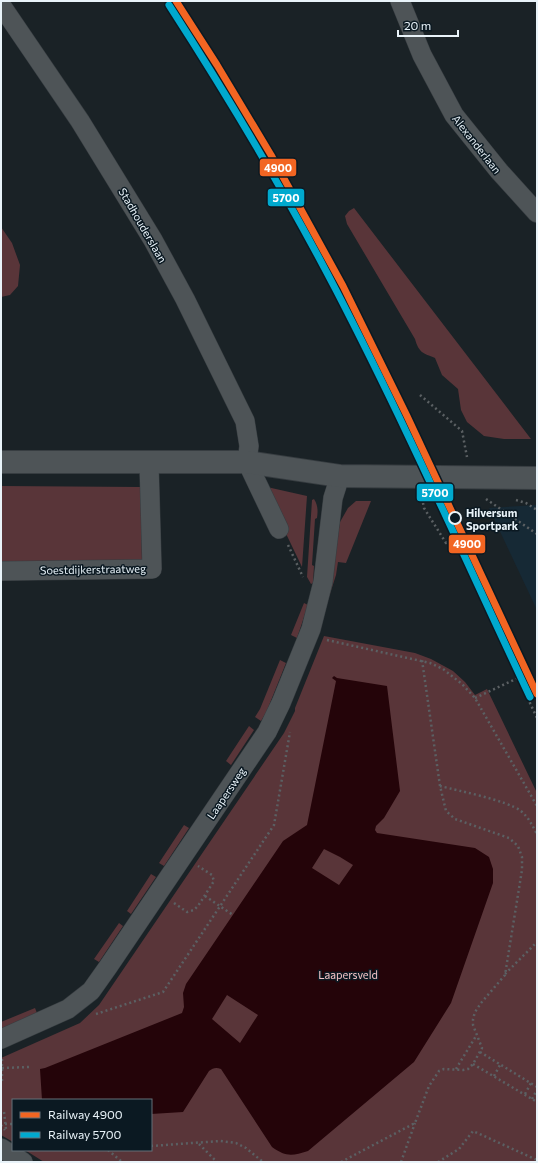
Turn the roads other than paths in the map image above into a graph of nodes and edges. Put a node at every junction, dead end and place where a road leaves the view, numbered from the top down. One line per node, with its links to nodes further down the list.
1 (400, 1): 3 (street, Alexanderlaan)
2 (1, 5): 5 (street, Stadhouderslaan)
3 (537, 213)
4 (1, 462): 6 (main road)
5 (247, 462): 6 (main road); 7 (main road); 9 (street)
6 (149, 463): 10 (street, Soestdijkerstraatweg)
7 (340, 476): 8 (main road); 11 (street, Laapersweg)
8 (537, 478)
9 (279, 529)
10 (1, 571)
11 (2, 1045)
12 (4, 1140): 13 (street)
13 (12, 1149)
14 (14, 1151): 15 (street)
15 (23, 1162)

